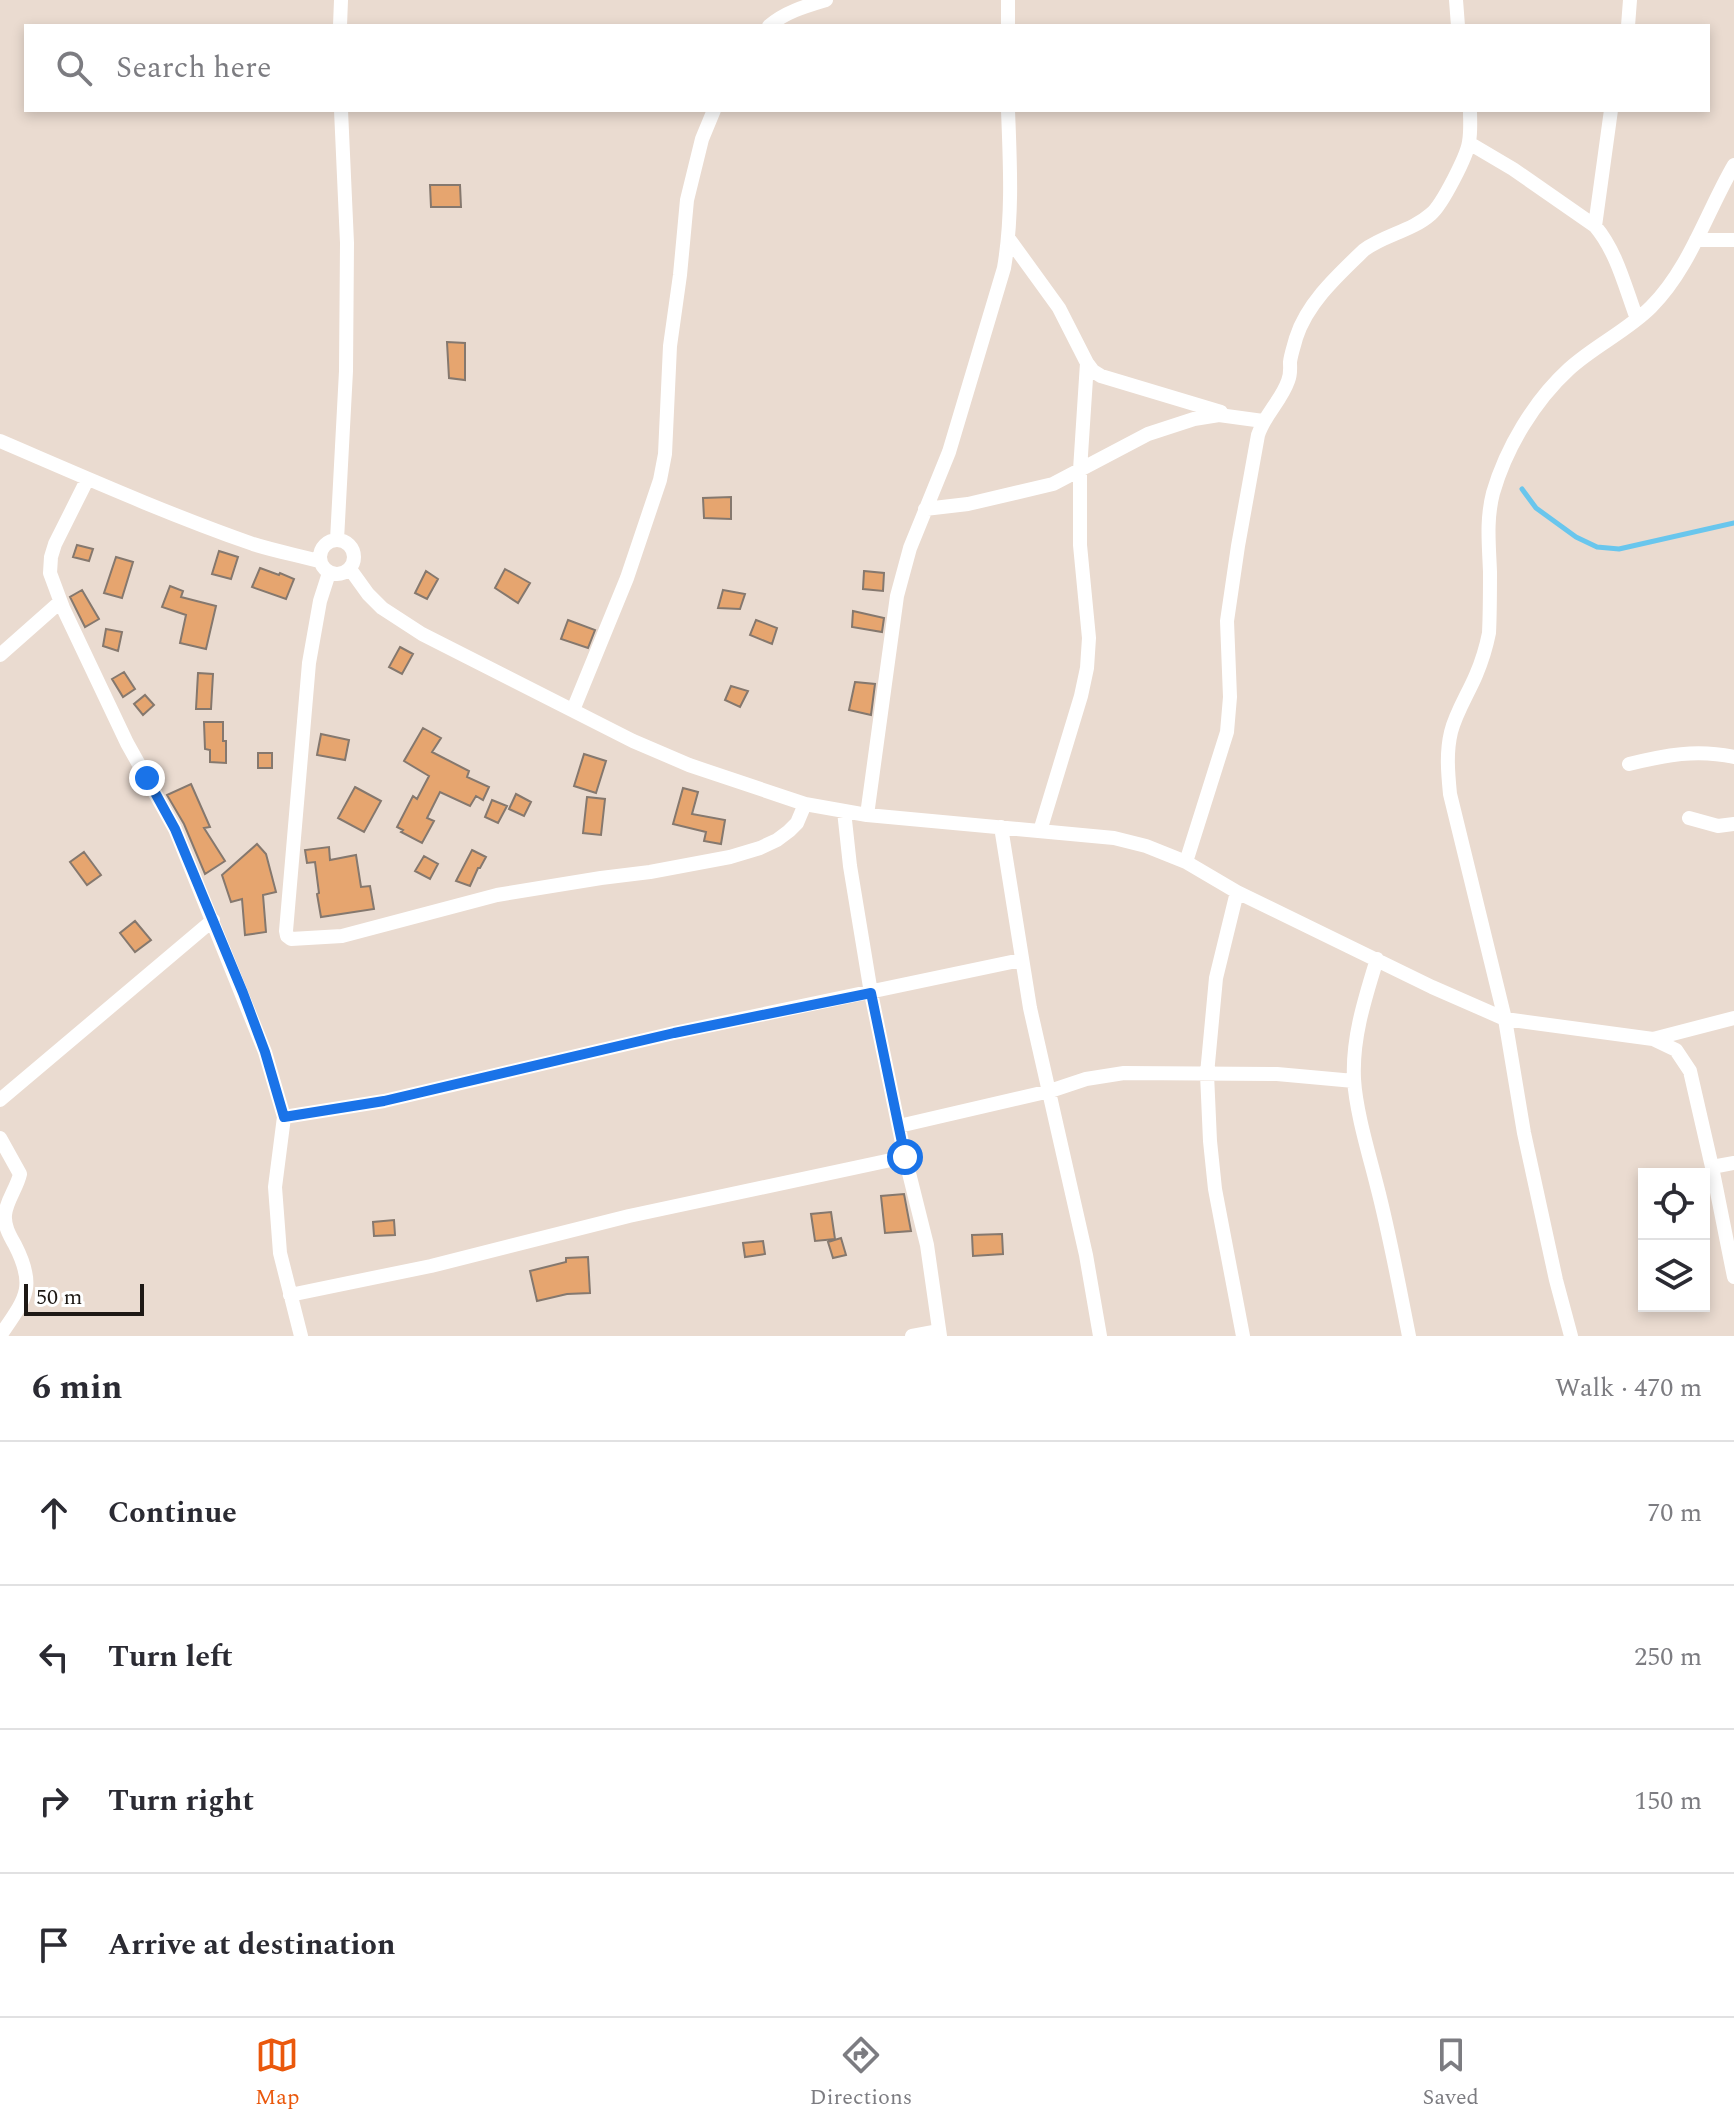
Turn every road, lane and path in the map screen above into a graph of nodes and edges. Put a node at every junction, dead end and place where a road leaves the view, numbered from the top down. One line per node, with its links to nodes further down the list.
1 (341, 0): 6 (street)
2 (826, 0): 7 (street)
3 (1008, 0): 8 (street)
4 (1456, 0): 9 (street)
5 (1630, 0): 10 (street)
6 (340, 24)
7 (771, 24)
8 (1008, 24)
9 (1458, 24)
10 (1628, 24)
11 (341, 112): 30 (street)
12 (713, 112): 35 (street)
13 (1008, 112): 19 (street)
14 (1470, 112): 16 (street)
15 (1611, 112): 18 (street)
16 (1469, 143): 18 (street); 25 (street)
17 (1734, 165): 20 (street)
18 (1595, 226): 22 (street)
19 (1009, 239): 23 (street); 29 (street)
20 (1696, 240): 21 (street); 22 (street)
21 (1734, 240)
22 (1637, 319): 52 (street)
23 (1087, 363): 24 (street); 27 (street)
24 (1232, 415): 25 (street); 27 (street)
25 (1263, 421): 45 (street)
26 (0, 441): 28 (street)
27 (1080, 470): 29 (street); 44 (street)
28 (87, 480): 31 (street); 33 (street)
29 (925, 509): 40 (street)
30 (337, 540): 31 (street); 32 (street)
31 (324, 567): 32 (street); 38 (street)
32 (350, 569): 35 (street)
33 (60, 602): 34 (street); 47 (street)
34 (0, 655)
35 (573, 710): 38 (street)
36 (1734, 757): 37 (street)
37 (1629, 764)
38 (805, 804): 39 (street)
39 (844, 811): 40 (street); 50 (street)
40 (867, 815): 43 (street)
41 (1689, 818): 42 (street)
42 (1734, 824)
43 (1001, 827): 44 (street); 49 (street)
44 (1040, 831): 45 (street)
45 (1186, 862): 46 (street)
46 (1237, 892): 48 (street); 54 (street)
47 (213, 920): 57 (street); 58 (street)
48 (1377, 959): 52 (street); 55 (street)
49 (1021, 960): 50 (street); 56 (street)
50 (871, 993): 58 (street); 59 (street)
51 (1734, 1018): 53 (street)
52 (1505, 1019): 53 (street); 73 (street)
53 (1653, 1039): 63 (street)
54 (1207, 1074): 55 (street); 56 (street); 71 (street)
55 (1354, 1081): 72 (street)
56 (1050, 1091): 59 (street); 70 (street)
57 (0, 1100)
58 (284, 1117): 65 (street)
59 (899, 1126): 61 (street)
60 (0, 1138): 67 (street)
61 (905, 1157): 65 (street); 66 (street)
62 (1734, 1163): 63 (street)
63 (1712, 1167): 64 (street)
64 (1734, 1277)
65 (290, 1295): 68 (street)
66 (940, 1333): 69 (street)
67 (0, 1336)
68 (301, 1336)
69 (912, 1336)
70 (1100, 1336)
71 (1241, 1336)
72 (1409, 1336)
73 (1571, 1336)

